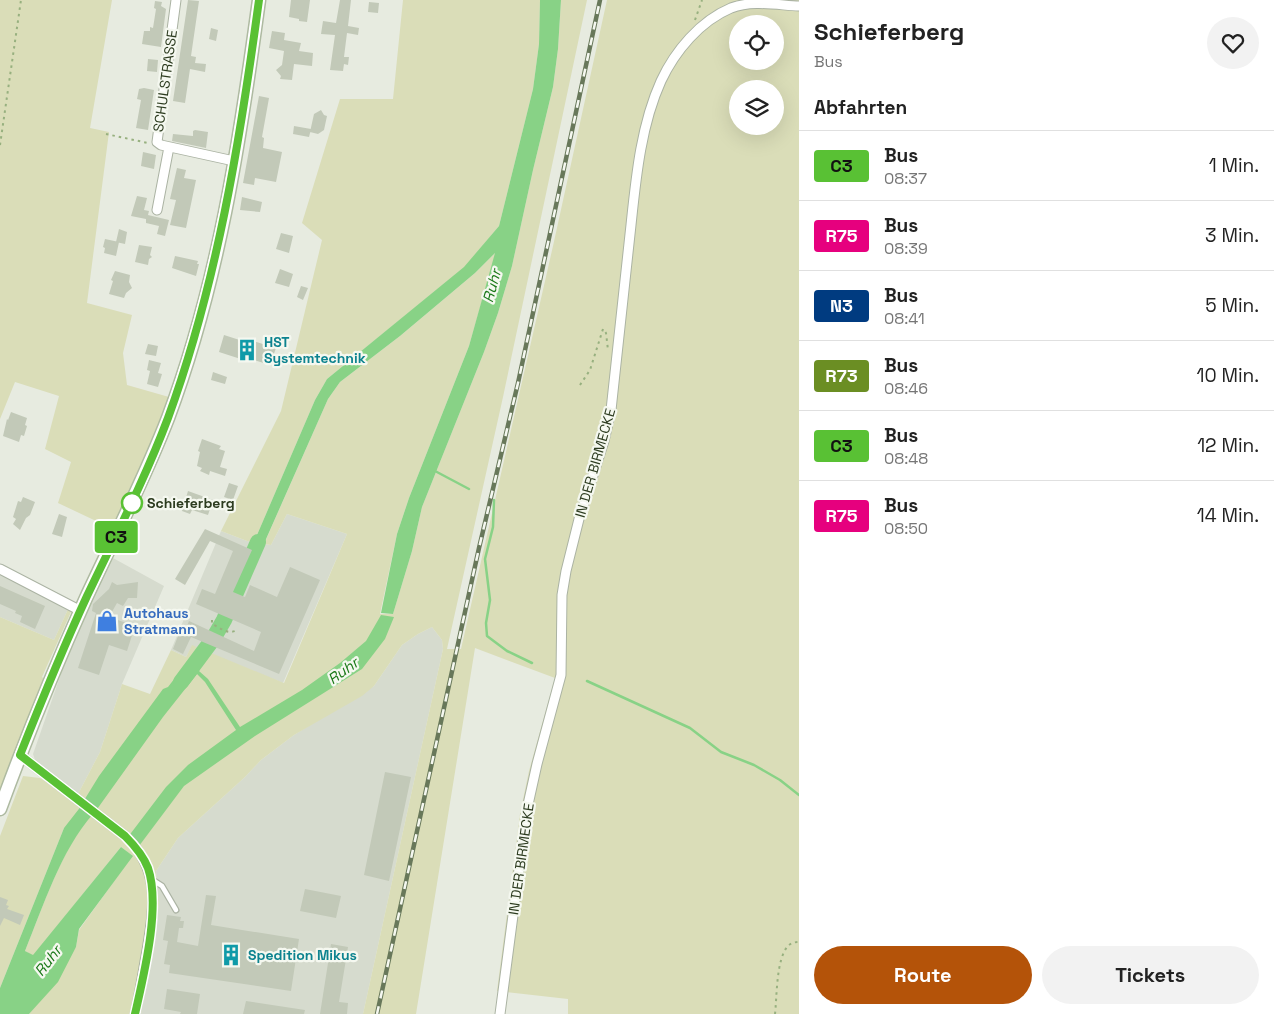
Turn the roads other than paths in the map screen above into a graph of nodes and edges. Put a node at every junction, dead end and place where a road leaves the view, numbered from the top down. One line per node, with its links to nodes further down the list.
1 (176, 0): 4 (street, SCHULSTRASSE)
2 (259, 0): 5 (main road)
3 (799, 6): 14 (street, IN DER BIRMECKE)
4 (165, 146): 5 (street, SCHULSTRASSE); 6 (street)
5 (234, 161): 8 (main road)
6 (157, 210)
7 (0, 569): 8 (street)
8 (80, 611): 9 (main road)
9 (20, 755): 10 (main road); 11 (street)
10 (0, 809)
11 (151, 880): 12 (lane); 13 (street)
12 (176, 910)
13 (135, 1014)
14 (500, 1014)

